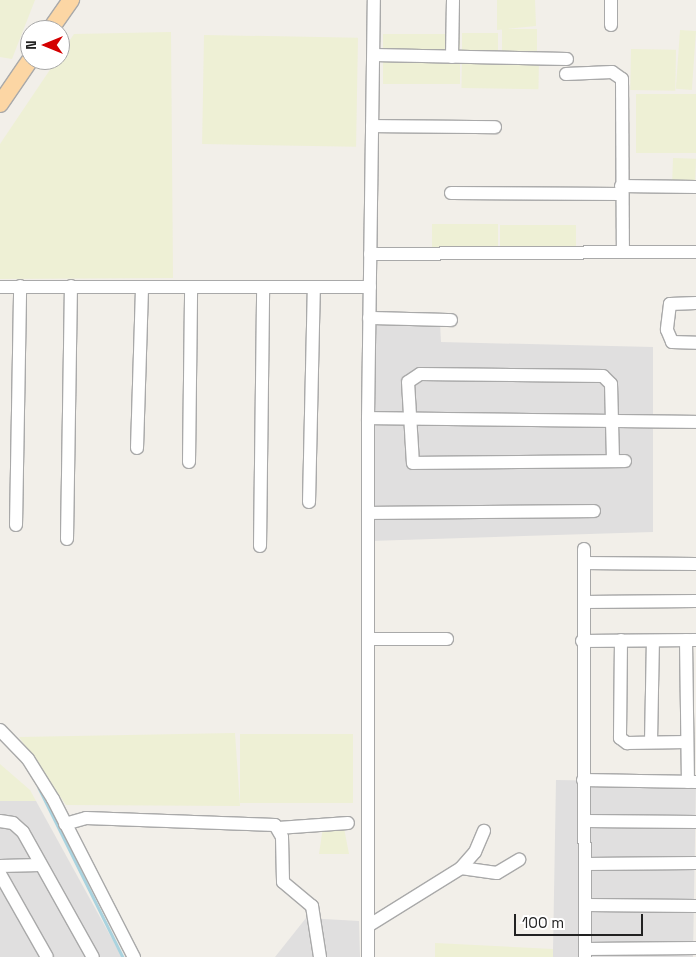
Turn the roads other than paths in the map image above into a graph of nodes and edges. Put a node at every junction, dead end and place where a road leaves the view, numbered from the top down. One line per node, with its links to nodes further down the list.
1 (71, 0): 5 (main road)
2 (374, 0): 7 (street)
3 (453, 0): 8 (street)
4 (611, 0): 6 (street)
5 (57, 20)
6 (611, 25)
7 (374, 55): 8 (street); 13 (street)
8 (452, 56): 9 (street)
9 (567, 59)
10 (22, 70): 12 (main road)
11 (566, 74): 16 (street)
12 (3, 94)
13 (372, 126): 14 (street); 20 (street)
14 (495, 128)
15 (696, 187): 16 (street)
16 (621, 190): 17 (street); 18 (street)
17 (451, 193)
18 (623, 252): 19 (street); 20 (street)
19 (696, 252)
20 (370, 254): 24 (street)
21 (0, 286): 22 (street)
22 (20, 286): 23 (street); 42 (street)
23 (70, 286): 25 (street); 43 (street)
24 (370, 287): 27 (street); 30 (street)
25 (142, 288): 28 (street); 37 (street)
26 (263, 288): 27 (street); 28 (street); 44 (street)
27 (314, 288): 39 (street)
28 (190, 289): 38 (street)
29 (696, 303): 32 (street)
30 (369, 318): 31 (street); 33 (street)
31 (451, 320)
32 (696, 344)
33 (368, 418): 34 (street); 41 (street)
34 (408, 418): 35 (street); 35 (street); 35 (street)
35 (612, 422): 36 (street)
36 (696, 422)
37 (137, 448)
38 (189, 462)
39 (310, 502)
40 (594, 511): 41 (street)
41 (368, 513): 50 (street)
42 (16, 525)
43 (67, 539)
44 (260, 546)
45 (584, 549): 46 (street)
46 (584, 563): 47 (street); 49 (street)
47 (696, 564)
48 (696, 601): 49 (street)
49 (584, 602): 54 (street)
50 (369, 639): 51 (street); 77 (street)
51 (447, 640)
52 (621, 640): 54 (street); 55 (street); 57 (street)
53 (691, 640): 55 (street); 58 (street)
54 (582, 641): 59 (street)
55 (653, 641): 57 (street)
56 (0, 730): 65 (street)
57 (651, 742): 58 (street)
58 (688, 742): 60 (street)
59 (583, 780): 60 (street); 61 (street)
60 (692, 782)
61 (586, 821): 63 (street); 70 (street)
62 (0, 822): 71 (street)
63 (696, 822)
64 (348, 823): 66 (street)
65 (65, 824): 66 (street); 84 (street)
66 (278, 828): 85 (street)
67 (484, 831): 73 (street)
68 (520, 860): 73 (street)
69 (696, 863): 70 (street)
70 (586, 864): 75 (street)
71 (40, 865): 72 (street); 83 (street)
72 (0, 866)
73 (461, 868): 77 (street)
74 (0, 874): 82 (street)
75 (586, 905): 76 (street); 81 (street)
76 (696, 906)
77 (368, 926): 86 (street)
78 (696, 948): 80 (street)
79 (625, 952): 80 (street); 81 (street)
80 (665, 952)
81 (585, 953)
82 (47, 957)
83 (93, 957)
84 (134, 957)
85 (320, 957)
86 (368, 957)

